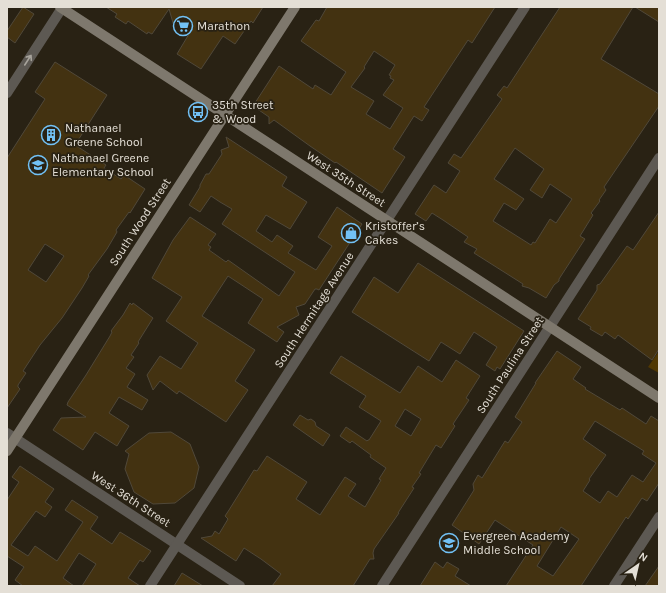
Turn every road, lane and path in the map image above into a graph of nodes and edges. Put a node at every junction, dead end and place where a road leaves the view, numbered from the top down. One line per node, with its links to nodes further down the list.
1 (295, 7): 5 (main road, South Wood Street)
2 (525, 7): 7 (street, South Hermitage Avenue)
3 (61, 8): 4 (street, one-way to 3); 5 (main road, West 35th Street)
4 (7, 93)
5 (225, 115): 7 (main road, West 35th Street); 10 (main road, South Wood Street)
6 (659, 158): 8 (street, South Paulina Street)
7 (387, 221): 8 (main road, West 35th Street); 13 (street, South Hermitage Avenue)
8 (550, 327): 9 (main road, West 35th Street); 16 (street, South Paulina Street)
9 (659, 398)
10 (11, 436): 11 (main road, South Wood Street); 13 (street, West 36th Street)
11 (7, 451)
12 (659, 517): 17 (street)
13 (177, 544): 14 (street, South Hermitage Avenue); 15 (street, West 36th Street)
14 (150, 586)
15 (240, 586)
16 (382, 586)
17 (614, 586)

